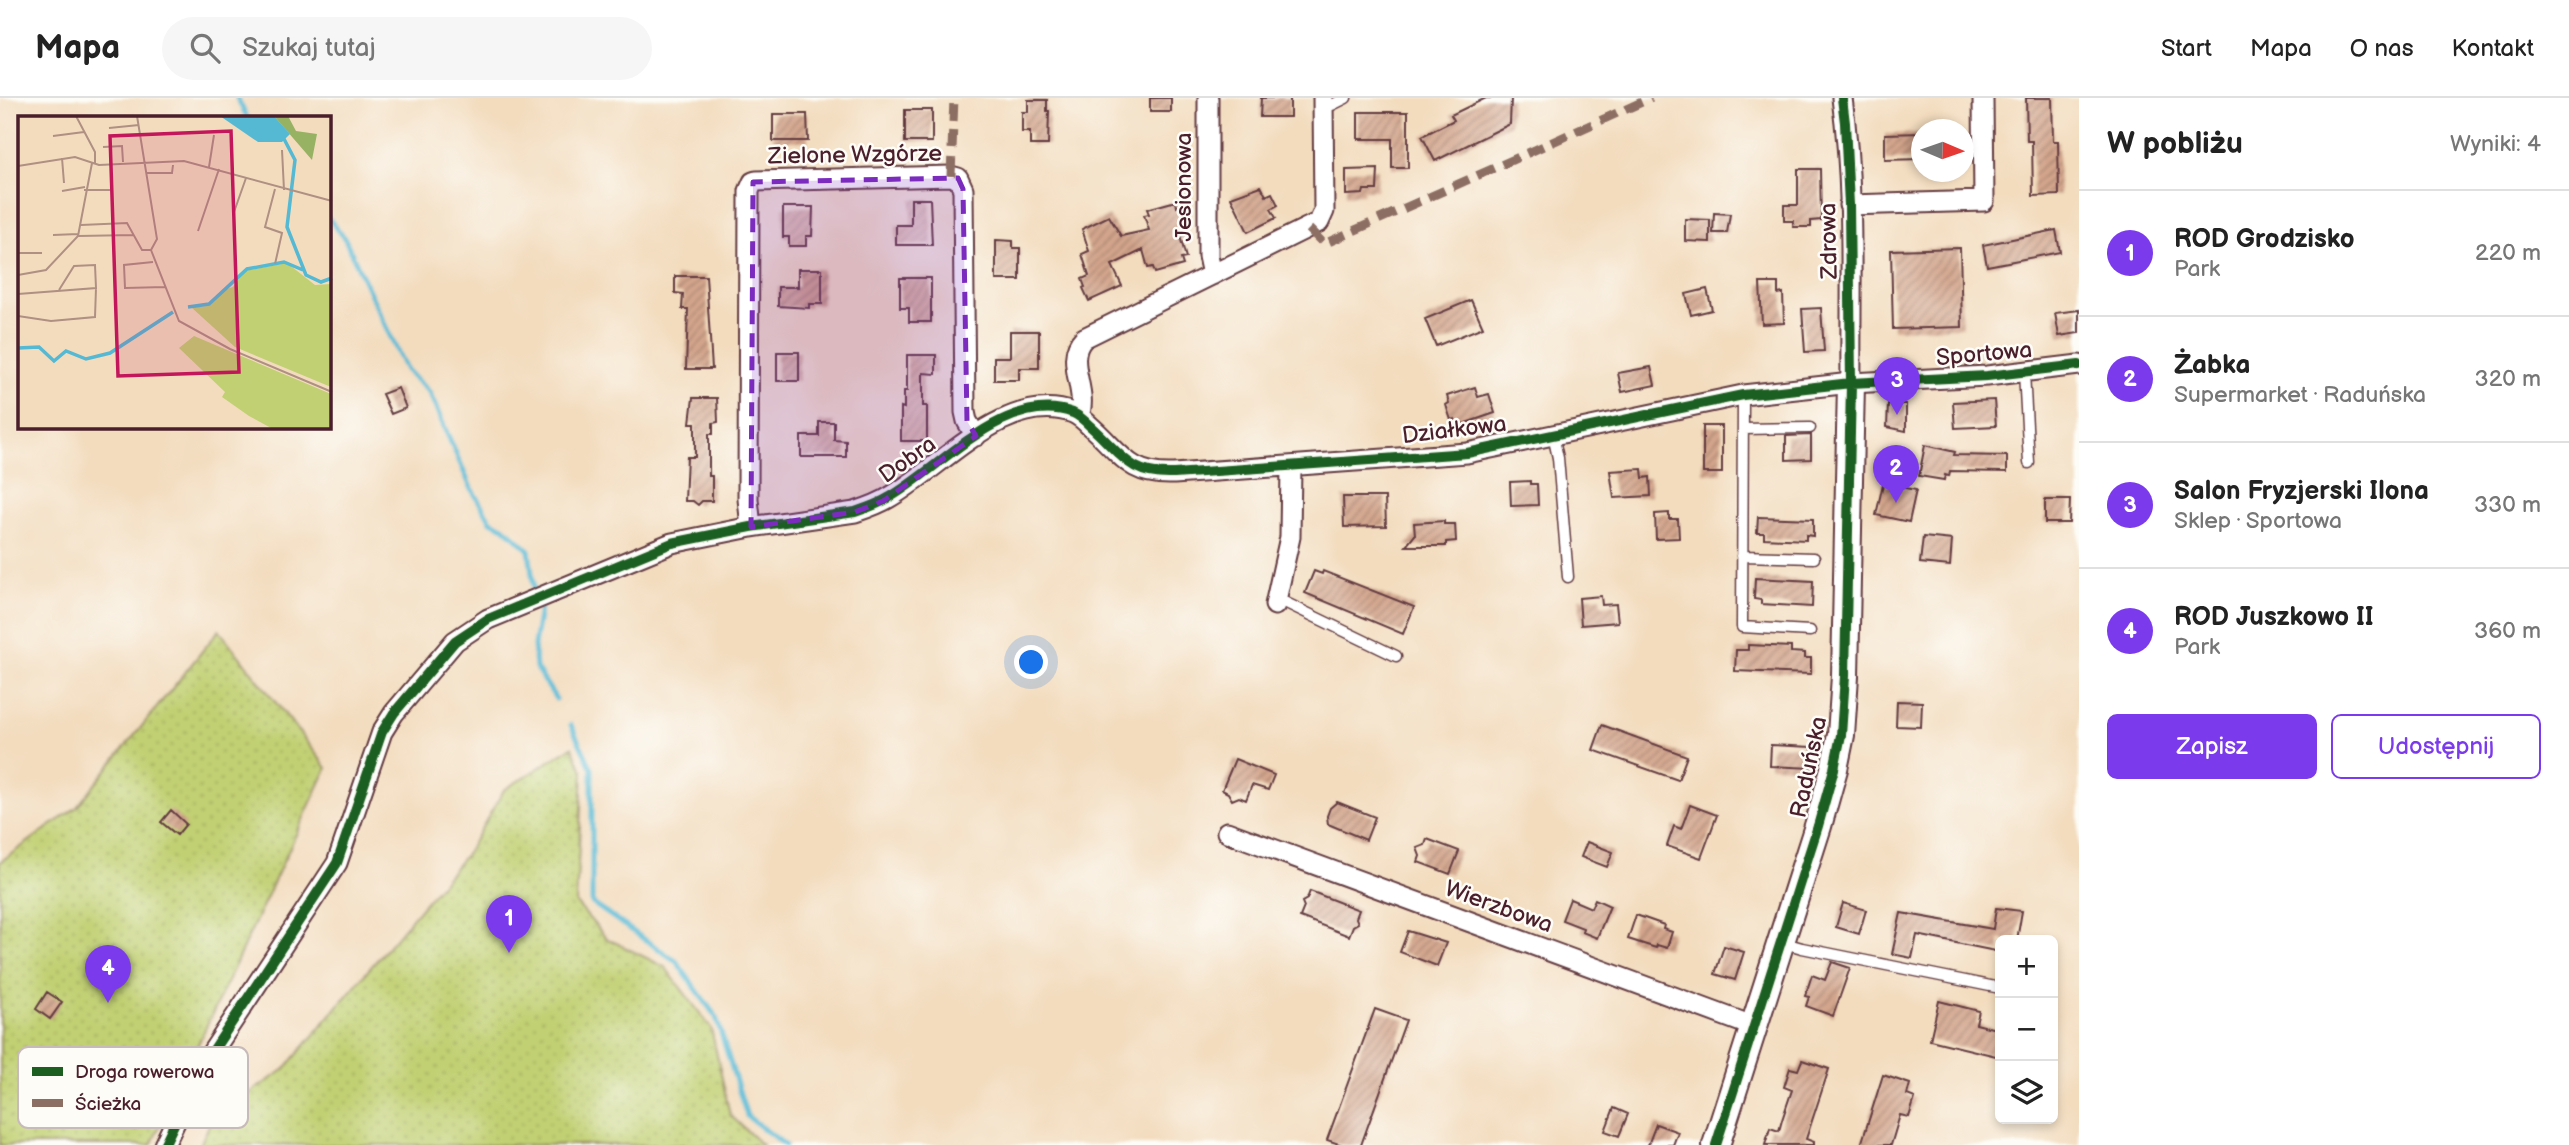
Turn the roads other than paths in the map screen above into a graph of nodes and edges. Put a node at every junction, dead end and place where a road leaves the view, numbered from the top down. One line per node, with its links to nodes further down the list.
1 (1208, 98): 7 (street, Jesionowa)
2 (1346, 98): 5 (lane)
3 (1842, 98): 6 (street, Zdrowa)
4 (1983, 98): 6 (street, Zdrowa)
5 (1323, 102): 7 (street)
6 (1849, 205): 10 (street, Zdrowa)
7 (1212, 275): 12 (street)
8 (2079, 365): 9 (street, Sportowa)
9 (2024, 372): 10 (street, Sportowa); 17 (lane)
10 (1851, 383): 11 (street, Działkowa); 27 (street, Raduńska)
11 (1743, 395): 14 (lane); 15 (street, Działkowa)
12 (1079, 415): 16 (street, Dobra); 18 (street, Działkowa)
13 (1810, 428): 14 (lane)
14 (1743, 429): 20 (lane)
15 (1553, 435): 18 (street, Działkowa); 22 (lane)
16 (976, 436): 19 (street, Dobra); 19 (street, Zielone Wzgórze)
17 (2029, 463)
18 (1291, 466): 23 (street)
19 (751, 527): 30 (street, Dobra)
20 (1742, 556): 21 (lane); 24 (lane)
21 (1814, 558)
22 (1568, 577)
23 (1277, 602): 25 (lane)
24 (1810, 631)
25 (1396, 656)
26 (1227, 832): 29 (street, Wierzbowa)
27 (1780, 942): 28 (lane); 29 (street, Raduńska)
28 (1995, 987)
29 (1755, 1027): 33 (street, Raduńska)
30 (216, 1047)
31 (172, 1128): 32 (street, Dobra)
32 (164, 1145)
33 (1716, 1145)

